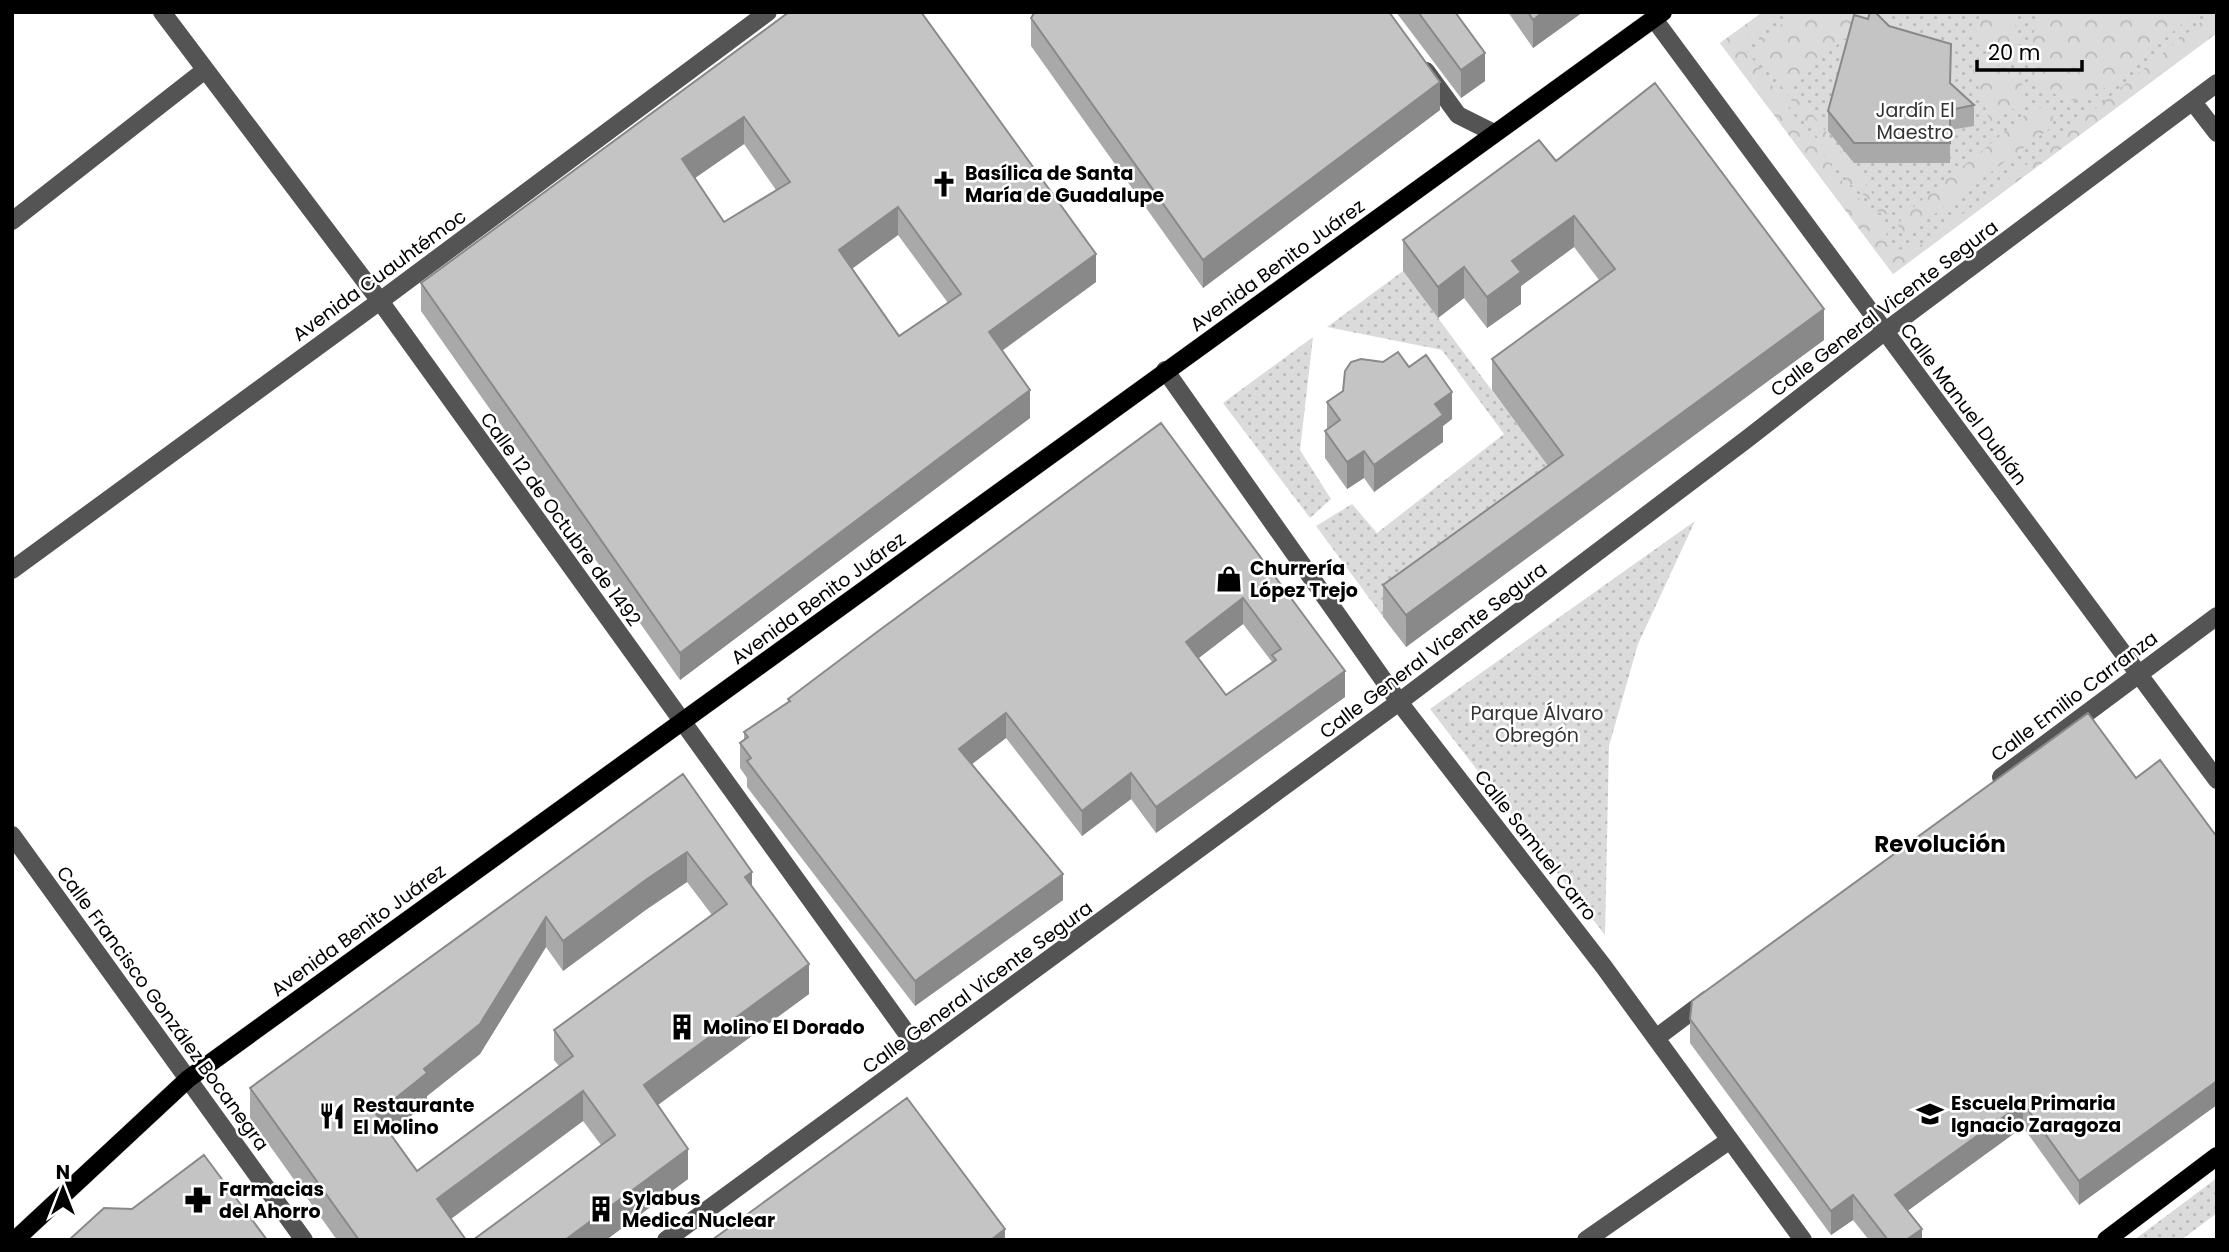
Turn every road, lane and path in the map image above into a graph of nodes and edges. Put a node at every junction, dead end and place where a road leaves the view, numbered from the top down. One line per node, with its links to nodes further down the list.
1 (162, 12): 5 (street, Calle 12 de Octubre de 1492)
2 (768, 12): 11 (street, Avenida Cuauhtémoc)
3 (1658, 15): 8 (main road, Avenida Benito Juárez); 12 (street, Calle Manuel Dublán)
4 (1412, 53): 8 (street)
5 (205, 70): 10 (street); 11 (street, Calle 12 de Octubre de 1492)
6 (2217, 83): 7 (street, Calle General Vicente Segura)
7 (2193, 102): 9 (street); 12 (street, Calle General Vicente Segura)
8 (1494, 133): 13 (main road, Avenida Benito Juárez)
9 (2217, 134)
10 (12, 221)
11 (380, 301): 14 (street, Avenida Cuauhtémoc); 18 (street, Calle 12 de Octubre de 1492)
12 (1884, 332): 16 (street, Calle Manuel Dublán); 17 (street, Calle General Vicente Segura)
13 (1165, 370): 17 (street, Calle Samuel Carro); 18 (main road, Avenida Benito Juárez)
14 (12, 570)
15 (2217, 616): 16 (street, Calle Emilio Carranza)
16 (2139, 674): 19 (street, Calle Manuel Dublán); 20 (street, Calle Emilio Carranza)
17 (1399, 702): 23 (street, Calle Samuel Carro); 24 (street, Calle General Vicente Segura)
18 (682, 723): 24 (street, Calle 12 de Octubre de 1492); 25 (main road, Avenida Benito Juárez)
19 (2217, 780)
20 (1985, 790)
21 (12, 835): 25 (street, Calle Francisco González Bocanegra)
22 (1722, 989): 23 (street)
23 (1656, 1038): 26 (street, Calle Samuel Carro)
24 (921, 1053): 30 (street, Calle General Vicente Segura)
25 (188, 1079): 28 (main road, Avenida Benito Juárez); 29 (street, Calle Francisco González Bocanegra)
26 (1730, 1140): 31 (street); 32 (street, Calle Samuel Carro)
27 (2217, 1156): 33 (main road)
28 (15, 1240)
29 (304, 1240)
30 (666, 1240)
31 (1586, 1240)
32 (1803, 1240)
33 (2106, 1240)

